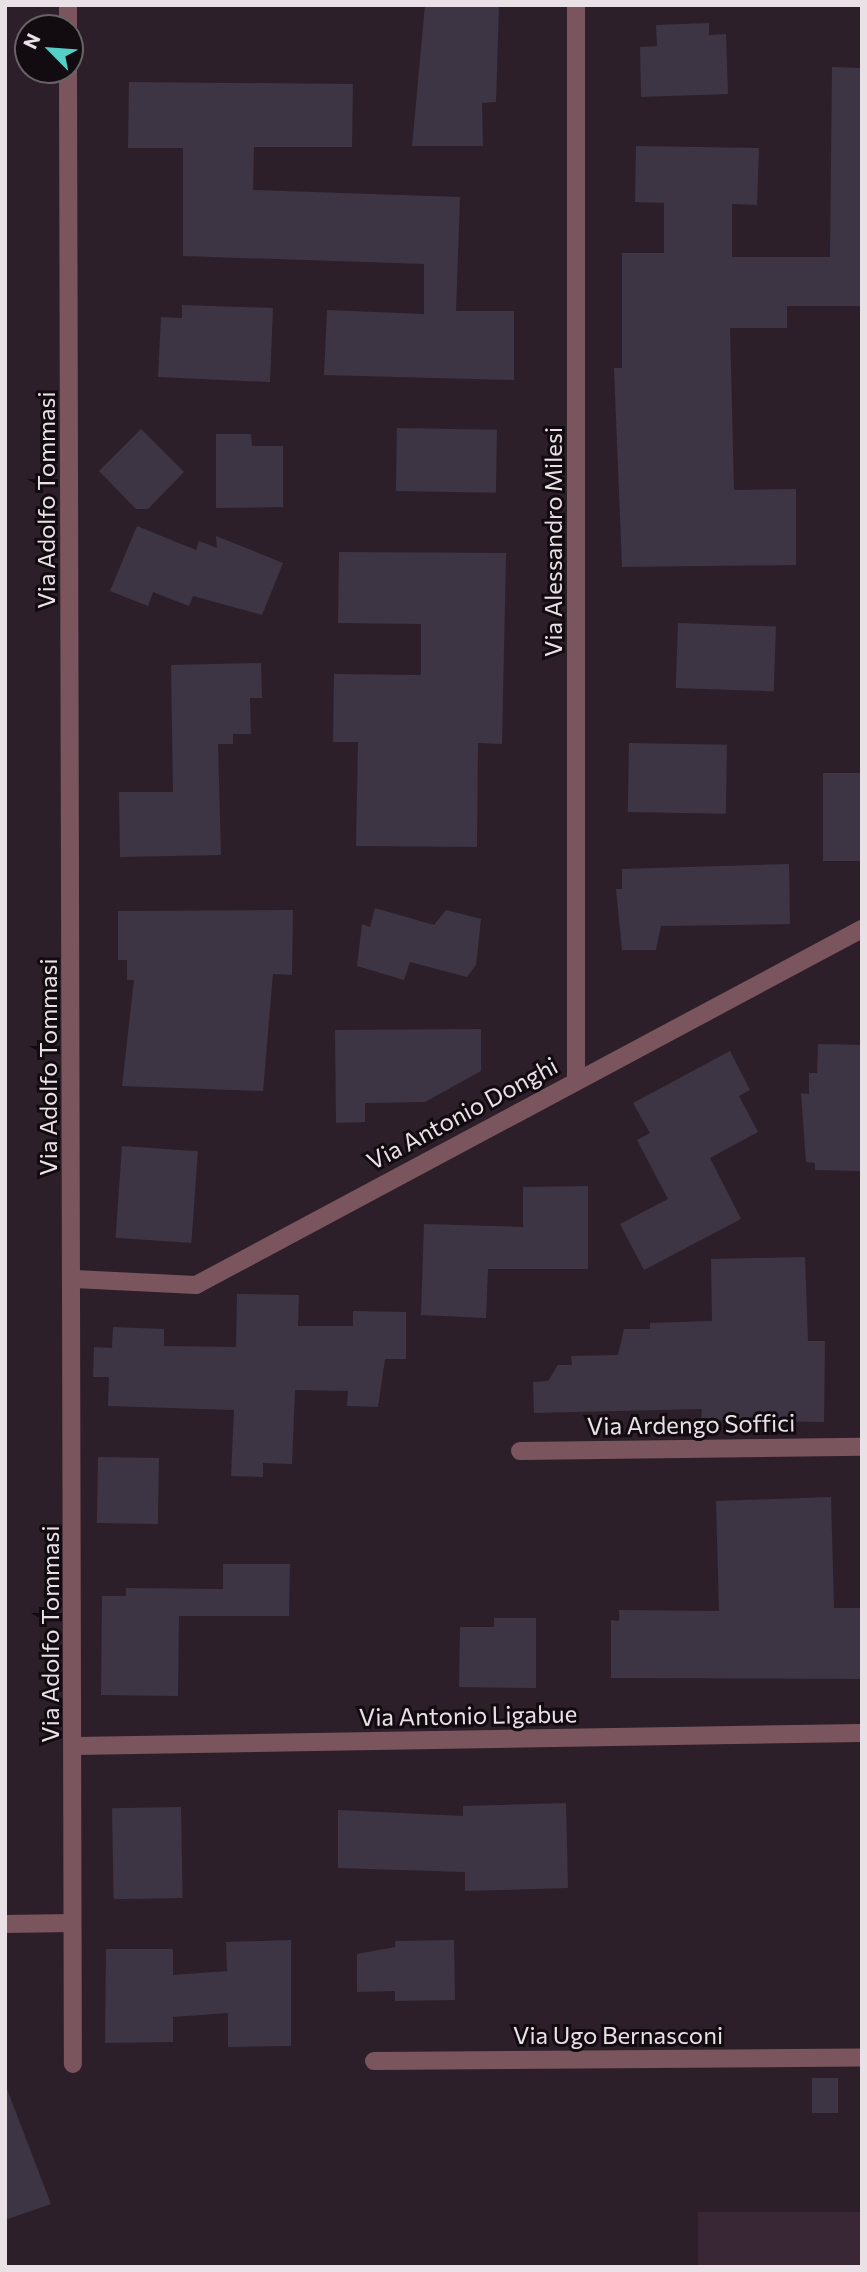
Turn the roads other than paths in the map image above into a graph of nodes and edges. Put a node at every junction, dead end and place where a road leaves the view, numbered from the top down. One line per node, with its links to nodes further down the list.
1 (576, 5): 4 (street, Via Alessandro Milesi)
2 (68, 84): 5 (street, Via Adolfo Tommasi)
3 (862, 929): 4 (street, Via Antonio Donghi)
4 (576, 1079): 5 (street, Via Antonio Donghi)
5 (74, 1279): 9 (street, Via Adolfo Tommasi)
6 (862, 1447): 7 (street, Via Ardengo Soffici)
7 (520, 1451)
8 (862, 1734): 9 (street, Via Antonio Ligabue)
9 (75, 1746): 10 (street, Via Adolfo Tommasi)
10 (72, 1923): 11 (street); 14 (street, Via Adolfo Tommasi)
11 (5, 1924)
12 (862, 2058): 13 (street, Via Ugo Bernasconi)
13 (374, 2061)
14 (73, 2064)

